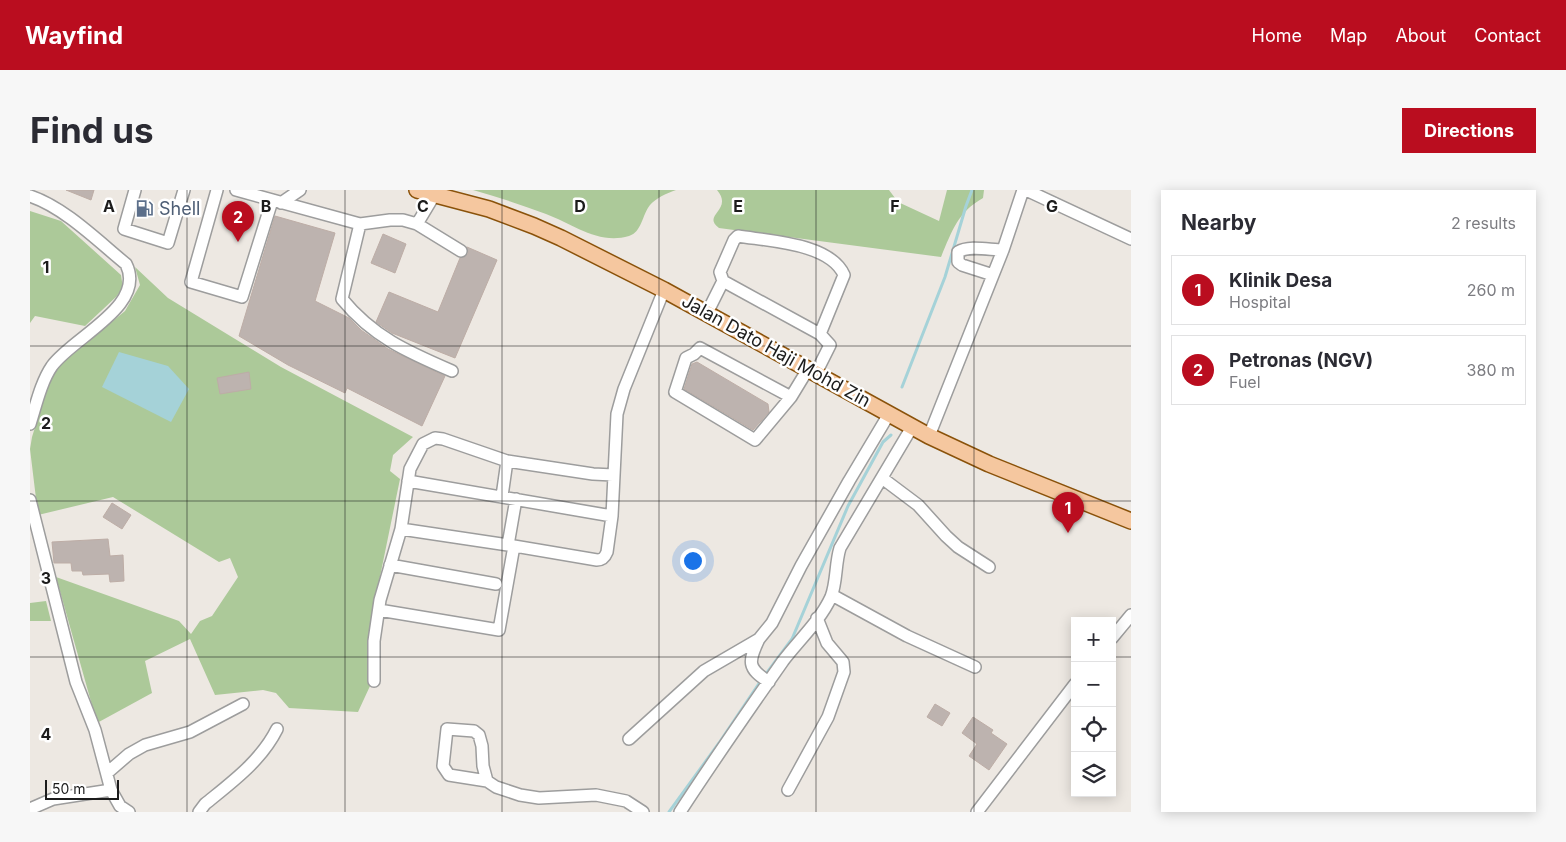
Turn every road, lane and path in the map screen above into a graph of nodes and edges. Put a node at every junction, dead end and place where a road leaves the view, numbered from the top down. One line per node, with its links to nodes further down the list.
1 (135, 190): 2 (street)
2 (184, 190)
3 (217, 190): 10 (street)
4 (236, 190): 10 (street)
5 (300, 190): 10 (street)
6 (417, 190): 8 (main road, Jalan Dato Haji Mohd Zin)
7 (1025, 190): 13 (street); 14 (street)
8 (435, 194): 12 (street); 18 (main road, Jalan Dato Haji Mohd Zin)
9 (30, 196): 25 (street)
10 (276, 202): 11 (street)
11 (360, 224): 12 (street); 21 (street)
12 (417, 224): 15 (street)
13 (1131, 239)
14 (1003, 250): 16 (street); 16 (street)
15 (461, 251)
16 (993, 275): 27 (street)
17 (723, 281): 19 (street); 20 (street); 20 (street)
18 (664, 290): 19 (main road, Jalan Dato Haji Mohd Zin); 29 (street)
19 (707, 313): 22 (main road, Jalan Dato Haji Mohd Zin)
20 (820, 334): 22 (street)
21 (452, 371)
22 (812, 371): 23 (street); 24 (main road, Jalan Dato Haji Mohd Zin)
23 (791, 397): 23 (street)
24 (889, 414): 26 (main road, Jalan Dato Haji Mohd Zin); 47 (street)
25 (30, 424)
26 (912, 427): 27 (main road, Jalan Dato Haji Mohd Zin); 30 (street)
27 (929, 436): 36 (main road, Jalan Dato Haji Mohd Zin)
28 (507, 461): 29 (street); 31 (street); 32 (street)
29 (613, 475): 35 (street)
30 (882, 478): 40 (street); 42 (street)
31 (408, 481): 32 (street); 37 (street)
32 (502, 496): 33 (street)
33 (516, 499): 35 (street); 38 (street)
34 (30, 500): 55 (street)
35 (612, 516): 38 (street)
36 (1131, 521)
37 (400, 529): 38 (street); 39 (street)
38 (511, 545): 43 (street)
39 (390, 565): 41 (street); 43 (street)
40 (990, 567)
41 (496, 584)
42 (832, 595): 45 (street); 48 (street)
43 (379, 610): 50 (street)
44 (1131, 615): 46 (street)
45 (817, 618): 49 (street); 58 (street)
46 (1116, 633)
47 (759, 639): 49 (street); 54 (street)
48 (975, 667)
49 (764, 678): 63 (street)
50 (374, 682)
51 (1071, 689): 64 (street)
52 (243, 704): 55 (street)
53 (277, 729): 61 (street)
54 (628, 740)
55 (107, 773): 57 (street)
56 (488, 781): 56 (street); 62 (street)
57 (111, 790): 59 (street); 60 (street)
58 (788, 790)
59 (30, 809)
60 (129, 812)
61 (199, 812)
62 (643, 812)
63 (680, 812)
64 (977, 812)

